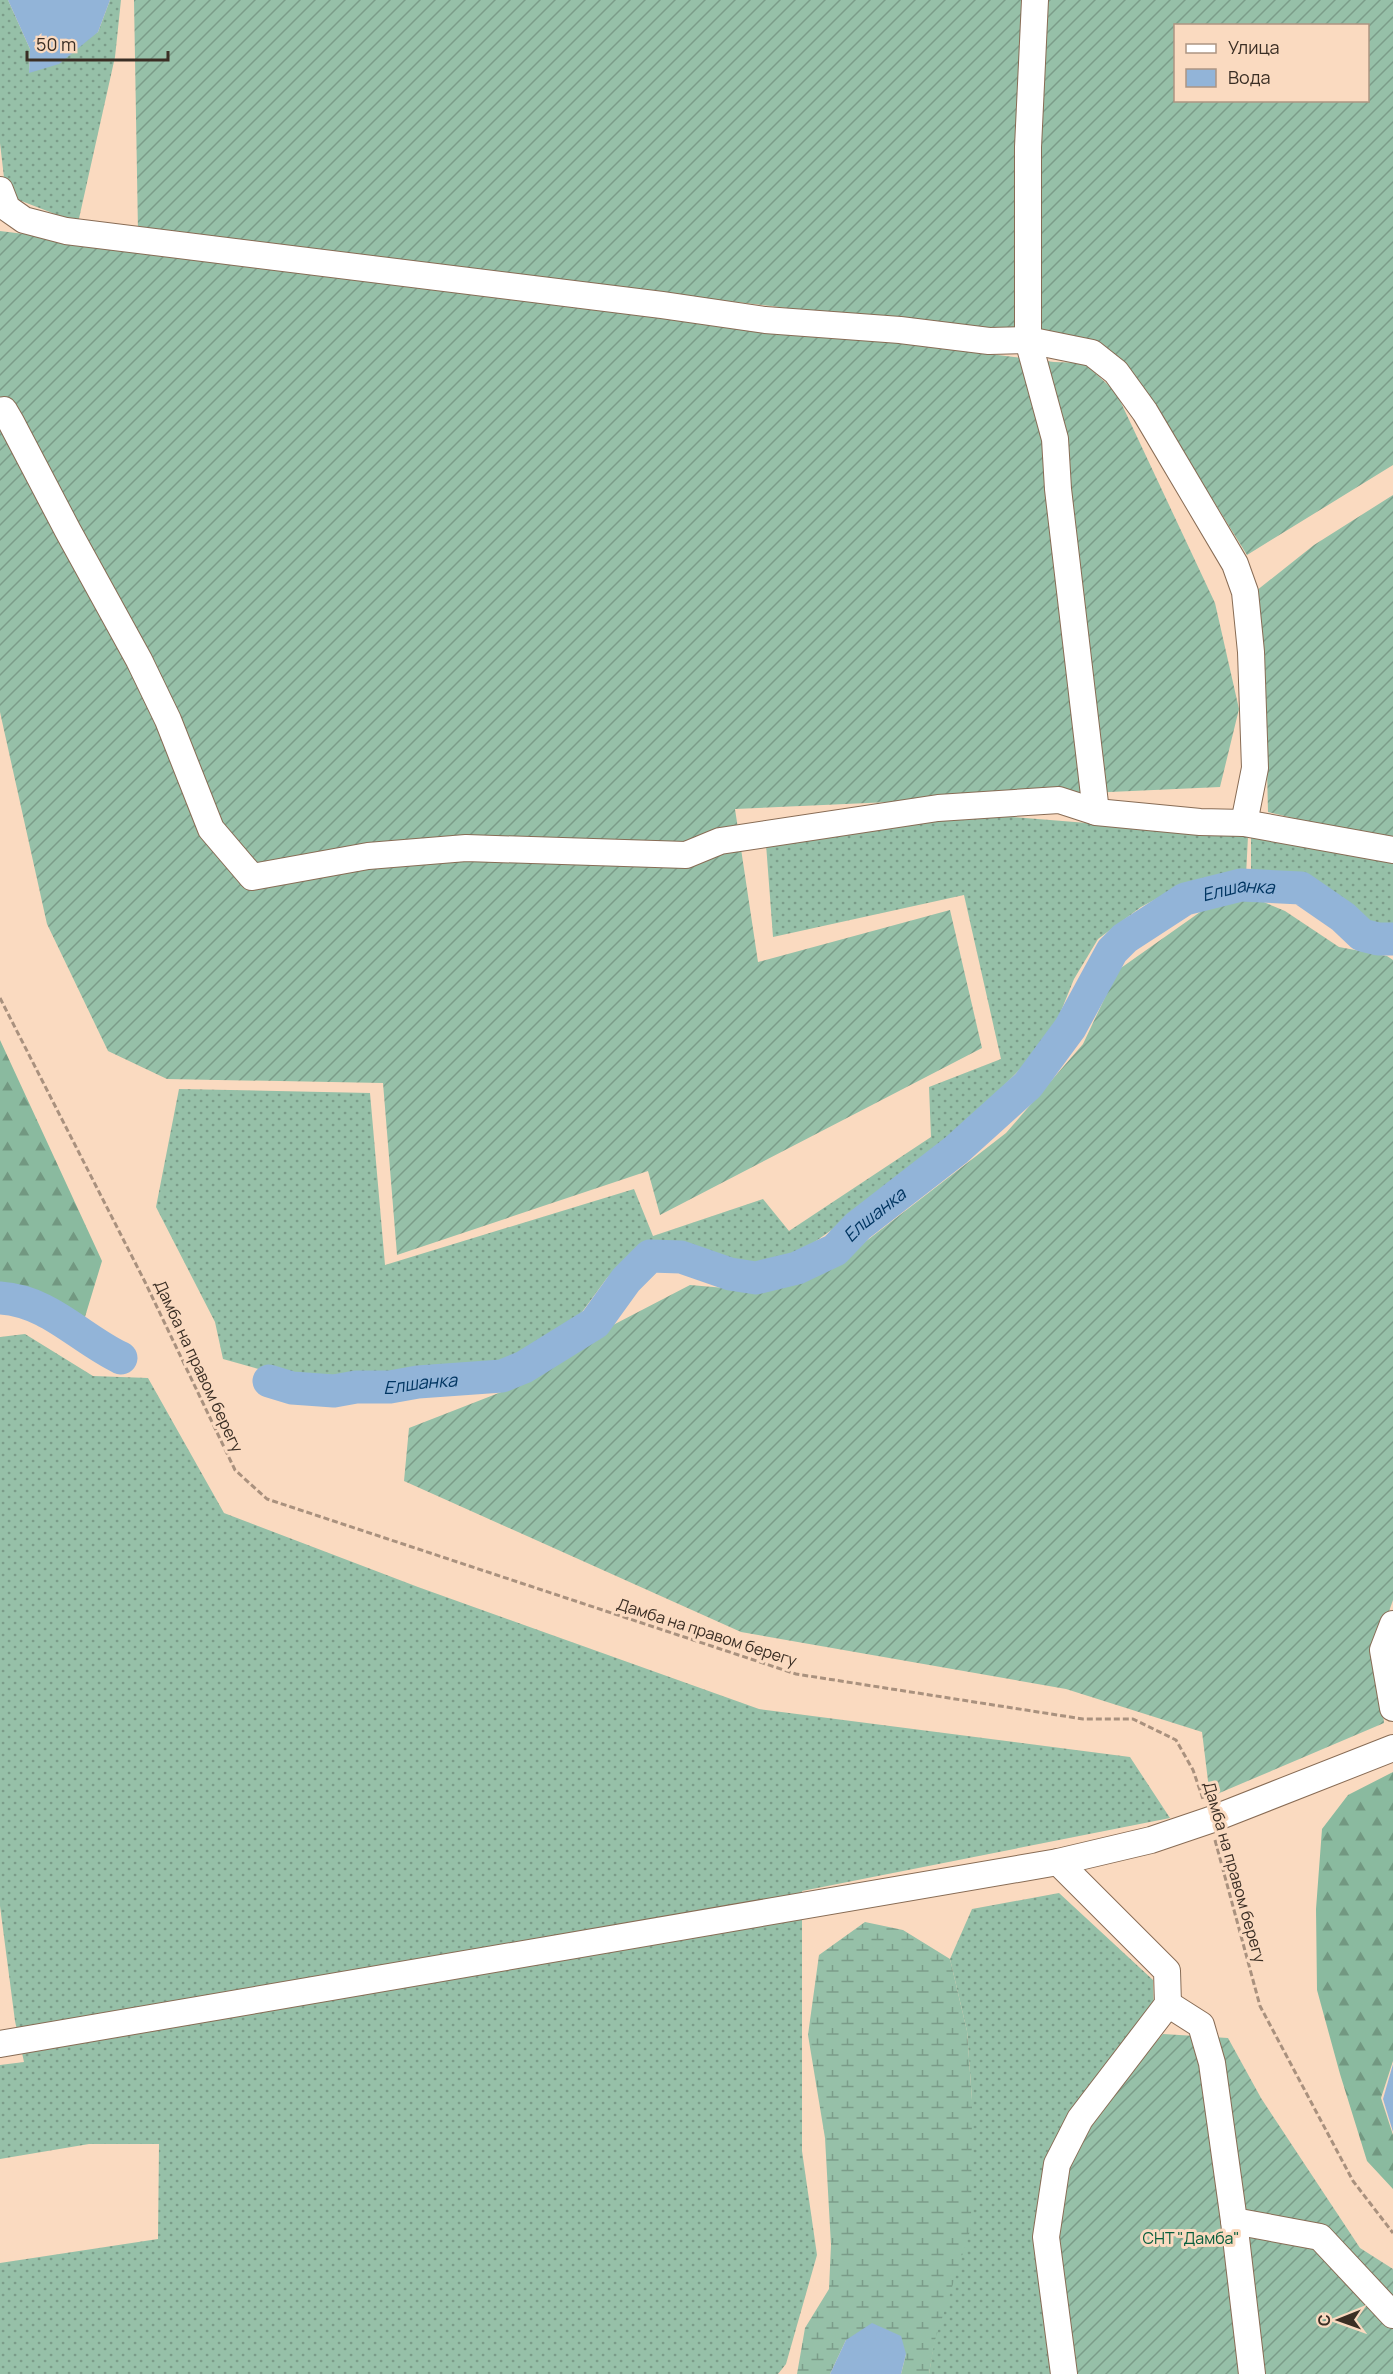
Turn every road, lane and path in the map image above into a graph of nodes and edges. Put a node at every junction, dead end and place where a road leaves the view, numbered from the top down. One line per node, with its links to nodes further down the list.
1 (1035, 0): 3 (street)
2 (0, 190): 3 (street)
3 (1028, 340): 5 (street); 6 (street)
4 (0, 411): 5 (street)
5 (1096, 812): 6 (street)
6 (1244, 823): 7 (street)
7 (1393, 850)
8 (0, 998): 12 (path, Дамба на правом берегу)
9 (1393, 1624): 10 (street)
10 (1393, 1708)
11 (1393, 1748): 12 (street)
12 (1210, 1820): 13 (street); 17 (path, Дамба на правом берегу)
13 (1058, 1862): 14 (street); 15 (street)
14 (1168, 2004): 16 (street); 19 (street)
15 (0, 2044)
16 (1233, 2221): 18 (street); 20 (street)
17 (1393, 2233)
18 (1393, 2319)
19 (1064, 2374)
20 (1252, 2374)

